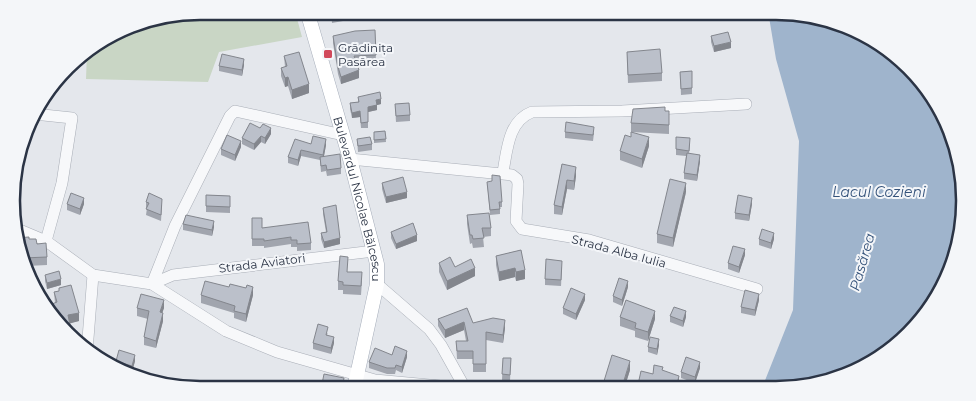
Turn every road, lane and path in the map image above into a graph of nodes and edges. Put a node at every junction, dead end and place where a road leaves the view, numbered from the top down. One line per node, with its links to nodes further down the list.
1 (311, 20): 4 (main road, Bulevardul Nicolae Bălcescu)
2 (746, 104): 6 (street)
3 (42, 115): 8 (street)
4 (343, 136): 5 (main road, Bulevardul Nicolae Bălcescu); 11 (street)
5 (350, 158): 6 (street); 9 (main road, Bulevardul Nicolae Bălcescu)
6 (503, 172): 13 (street, Strada Alba Iulia)
7 (23, 231): 8 (street)
8 (46, 241): 10 (street)
9 (374, 251): 11 (street, Strada Aviatori); 12 (main road, Bulevardul Nicolae Bălcescu)
10 (93, 275): 11 (street); 14 (street)
11 (152, 284): 15 (street)
12 (377, 284): 15 (main road, Bulevardul Nicolae Bălcescu); 18 (street)
13 (756, 289)
14 (88, 341)
15 (357, 375): 16 (main road, Bulevardul Nicolae Bălcescu); 17 (street)
16 (356, 381)
17 (388, 381)
18 (466, 381)

